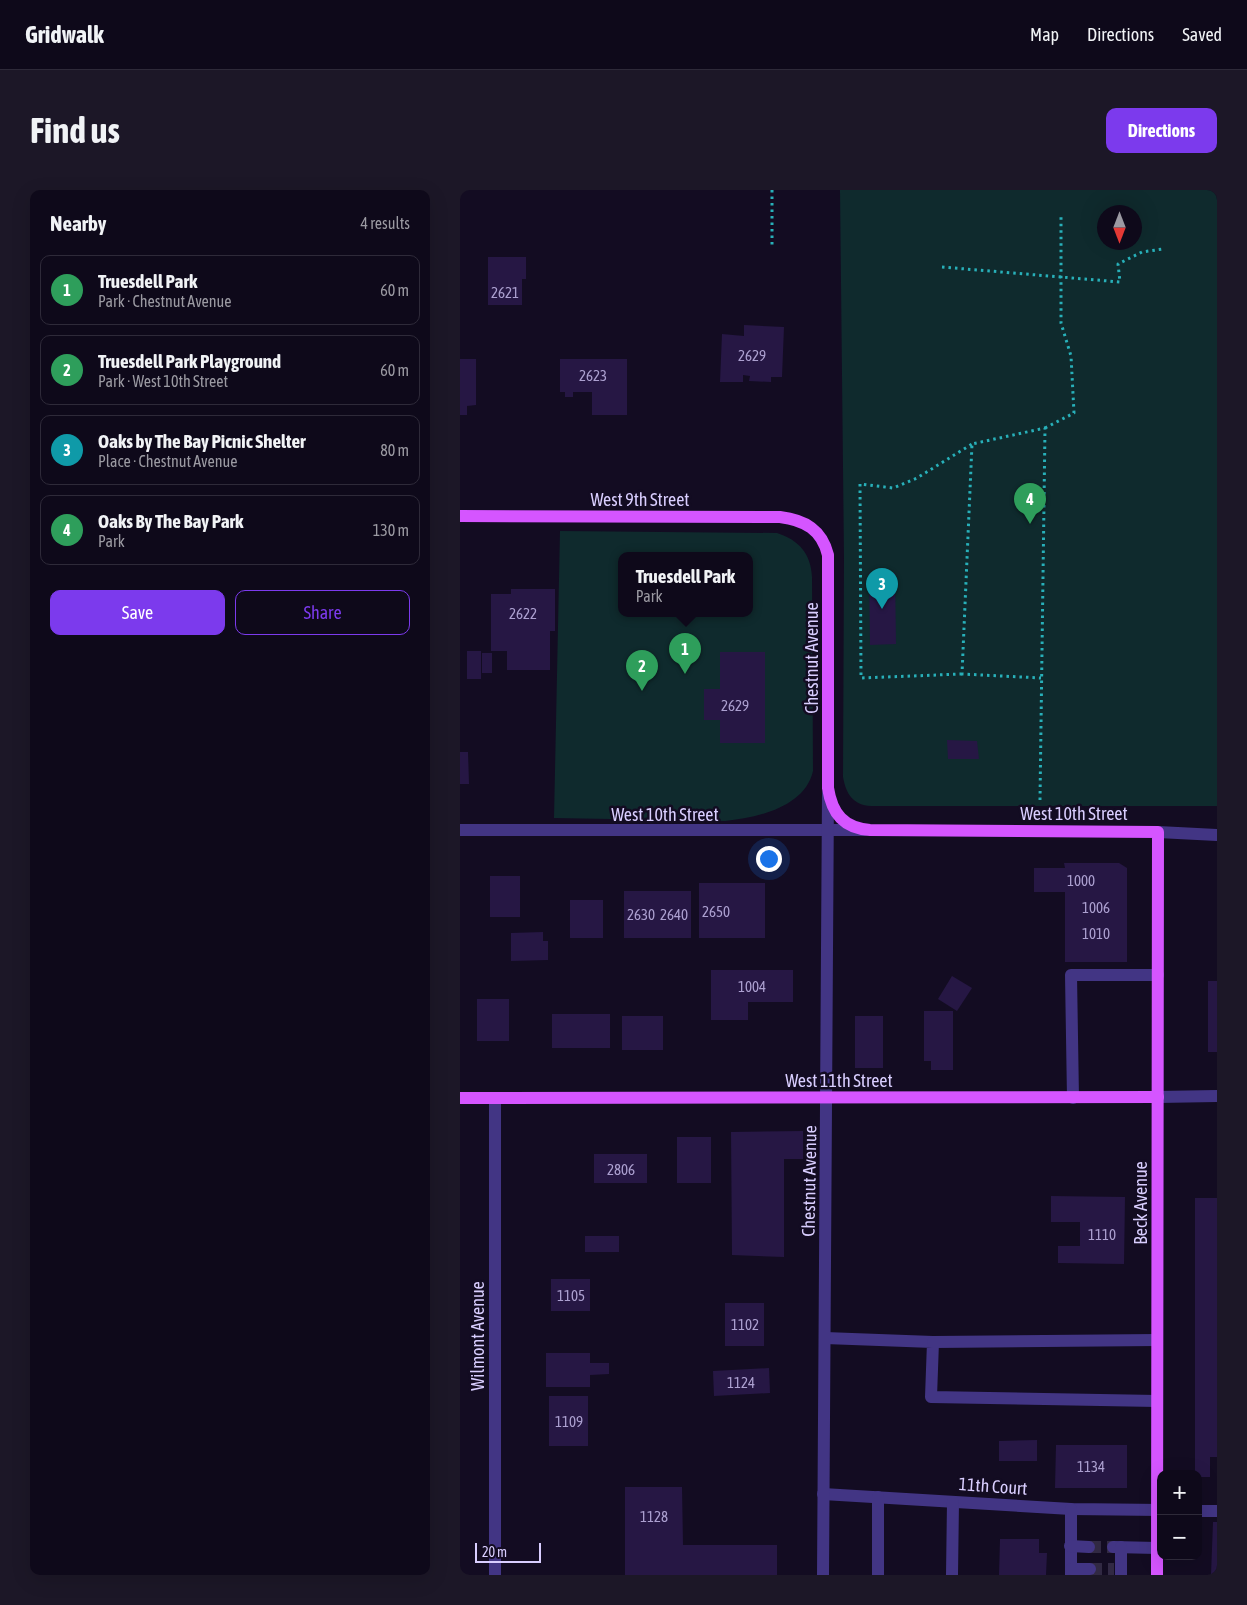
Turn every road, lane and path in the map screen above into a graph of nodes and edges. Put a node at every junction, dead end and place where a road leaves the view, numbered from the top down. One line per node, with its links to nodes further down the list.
1 (772, 190): 3 (path)
2 (1062, 214): 6 (path)
3 (772, 248)
4 (1163, 249): 6 (path)
5 (942, 267): 6 (path)
6 (1061, 277): 7 (path)
7 (1045, 428): 8 (path); 12 (path)
8 (972, 444): 11 (path); 11 (path)
9 (460, 516): 10 (main road, West 9th Street)
10 (817, 532): 13 (main road, Chestnut Avenue)
11 (962, 674): 12 (path)
12 (1042, 678): 14 (path)
13 (828, 788): 15 (main road, Chestnut Avenue); 18 (street, Chestnut Avenue)
14 (1040, 800)
15 (836, 814): 17 (main road, West 10th Street)
16 (460, 830): 18 (street, West 10th Street)
17 (870, 830): 18 (street, West 10th Street); 19 (main road, West 10th Street)
18 (828, 831): 23 (street, Chestnut Avenue)
19 (1158, 832): 20 (street, West 10th Street); 21 (main road, Beck Avenue)
20 (1217, 835)
21 (1158, 975): 24 (main road, Beck Avenue); 27 (street)
22 (1217, 1096): 24 (street, West 11th Street)
23 (827, 1097): 26 (main road, West 11th Street); 27 (main road, West 11th Street); 28 (street, Chestnut Avenue)
24 (1158, 1097): 27 (main road, West 11th Street); 29 (main road, Beck Avenue)
25 (460, 1098): 26 (main road, West 11th Street)
26 (495, 1098): 47 (street, Wilmont Avenue)
27 (1073, 1098)
28 (825, 1338): 30 (street); 33 (street, Chestnut Avenue)
29 (1157, 1340): 30 (street); 31 (main road, Beck Avenue)
30 (933, 1342): 31 (street)
31 (1157, 1401): 32 (main road, Beck Avenue)
32 (1158, 1470)
33 (823, 1494): 34 (street, 11th Court); 48 (street, Chestnut Avenue)
34 (878, 1497): 35 (street, 11th Court); 49 (street)
35 (953, 1502): 36 (street, 11th Court); 50 (street)
36 (1071, 1509): 37 (street, 11th Court); 40 (street)
37 (1157, 1510)
38 (1202, 1511): 39 (street)
39 (1217, 1511)
40 (1070, 1546): 41 (street); 46 (street)
41 (1089, 1547)
42 (1157, 1548): 45 (street)
43 (1157, 1560): 51 (main road, Beck Avenue)
44 (1090, 1569): 46 (street)
45 (1118, 1571)
46 (1071, 1572)
47 (495, 1575)
48 (823, 1575)
49 (878, 1575)
50 (952, 1575)
51 (1157, 1575)

